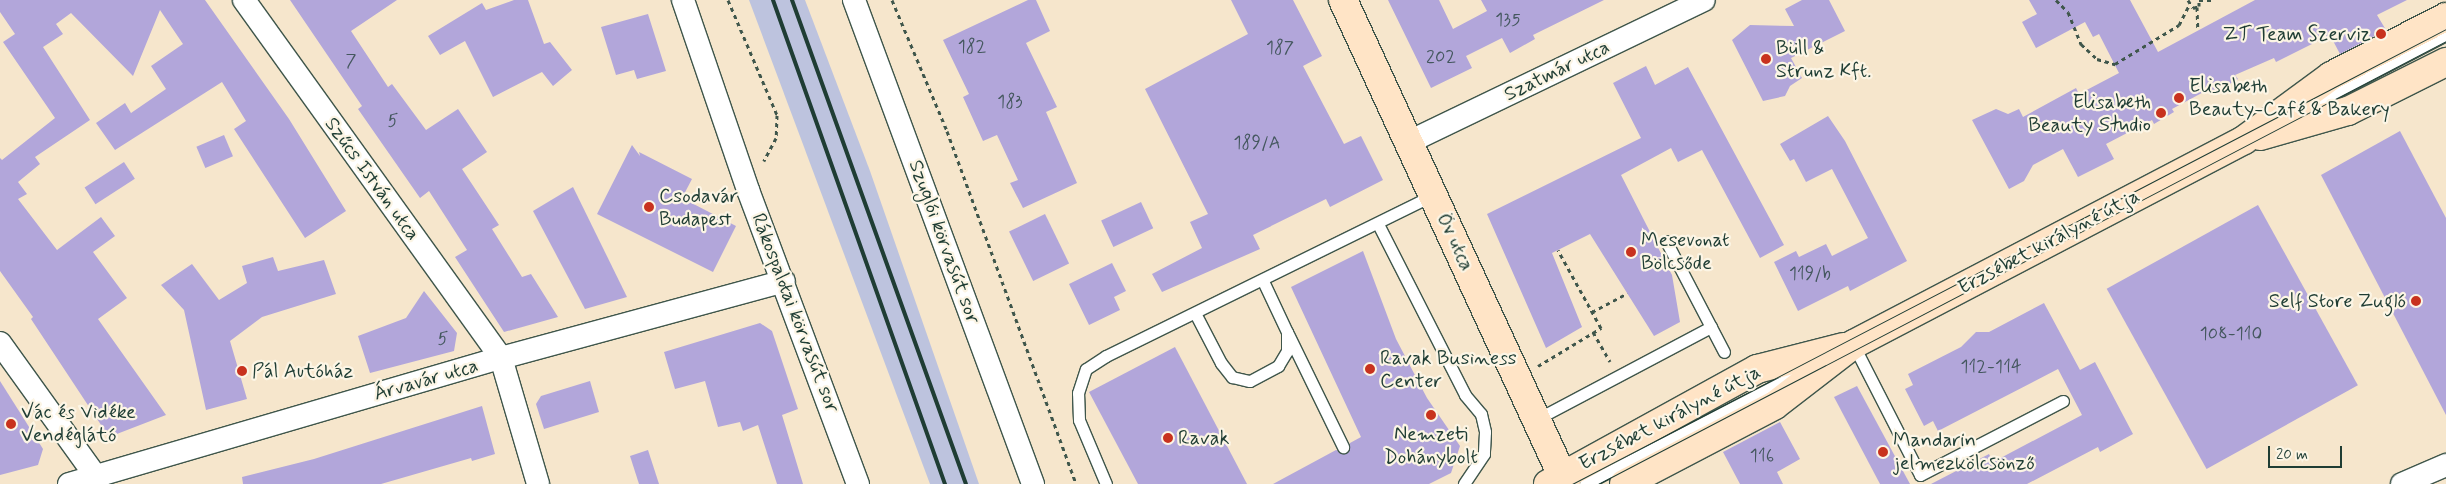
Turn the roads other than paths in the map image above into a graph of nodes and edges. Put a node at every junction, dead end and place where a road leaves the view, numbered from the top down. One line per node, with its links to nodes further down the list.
1 (244, 0): 22 (street, Szűcs István utca)
2 (683, 0): 14 (street, Rákospalotai körvasút sor)
3 (854, 0): 32 (street, Szuglói körvasút sor)
4 (1343, 0): 10 (street, Öv utca)
5 (1704, 0): 10 (street, Szatmár utca)
6 (2446, 17): 9 (street, Erzsébet királyné útja)
7 (2446, 35): 9 (lane, Erzsébet királyné útja)
8 (2446, 62): 9 (street, Erzsébet királyné útja)
9 (2244, 140): 20 (street, Erzsébet királyné útja)
10 (1409, 142): 11 (street, Öv utca)
11 (1433, 195): 12 (lane); 24 (street, Öv utca)
12 (1378, 224): 15 (lane); 34 (lane)
13 (1666, 241): 17 (lane)
14 (784, 281): 22 (street, Árvavár utca); 31 (street, Rákospalotai körvasút sor)
15 (1263, 281): 16 (lane); 18 (lane)
16 (1195, 313): 18 (lane); 33 (lane)
17 (1711, 327): 21 (lane); 24 (lane)
18 (1287, 332): 25 (lane)
19 (0, 344): 27 (street)
20 (1854, 344): 23 (lane); 28 (street, Erzsébet királyné útja); 35 (street, Erzsébet királyné útja)
21 (1724, 352)
22 (501, 358): 27 (street, Árvavár utca); 30 (street, Szűcs István utca)
23 (2063, 400)
24 (1537, 419): 28 (street, Öv utca)
25 (1343, 447)
26 (2446, 465): 36 (street)
27 (97, 480): 29 (street, Árvavár utca)
28 (1565, 482)
29 (69, 484)
30 (538, 484)
31 (858, 484)
32 (1033, 484)
33 (1106, 484)
34 (1464, 484)
35 (1624, 484)
36 (2402, 484)

